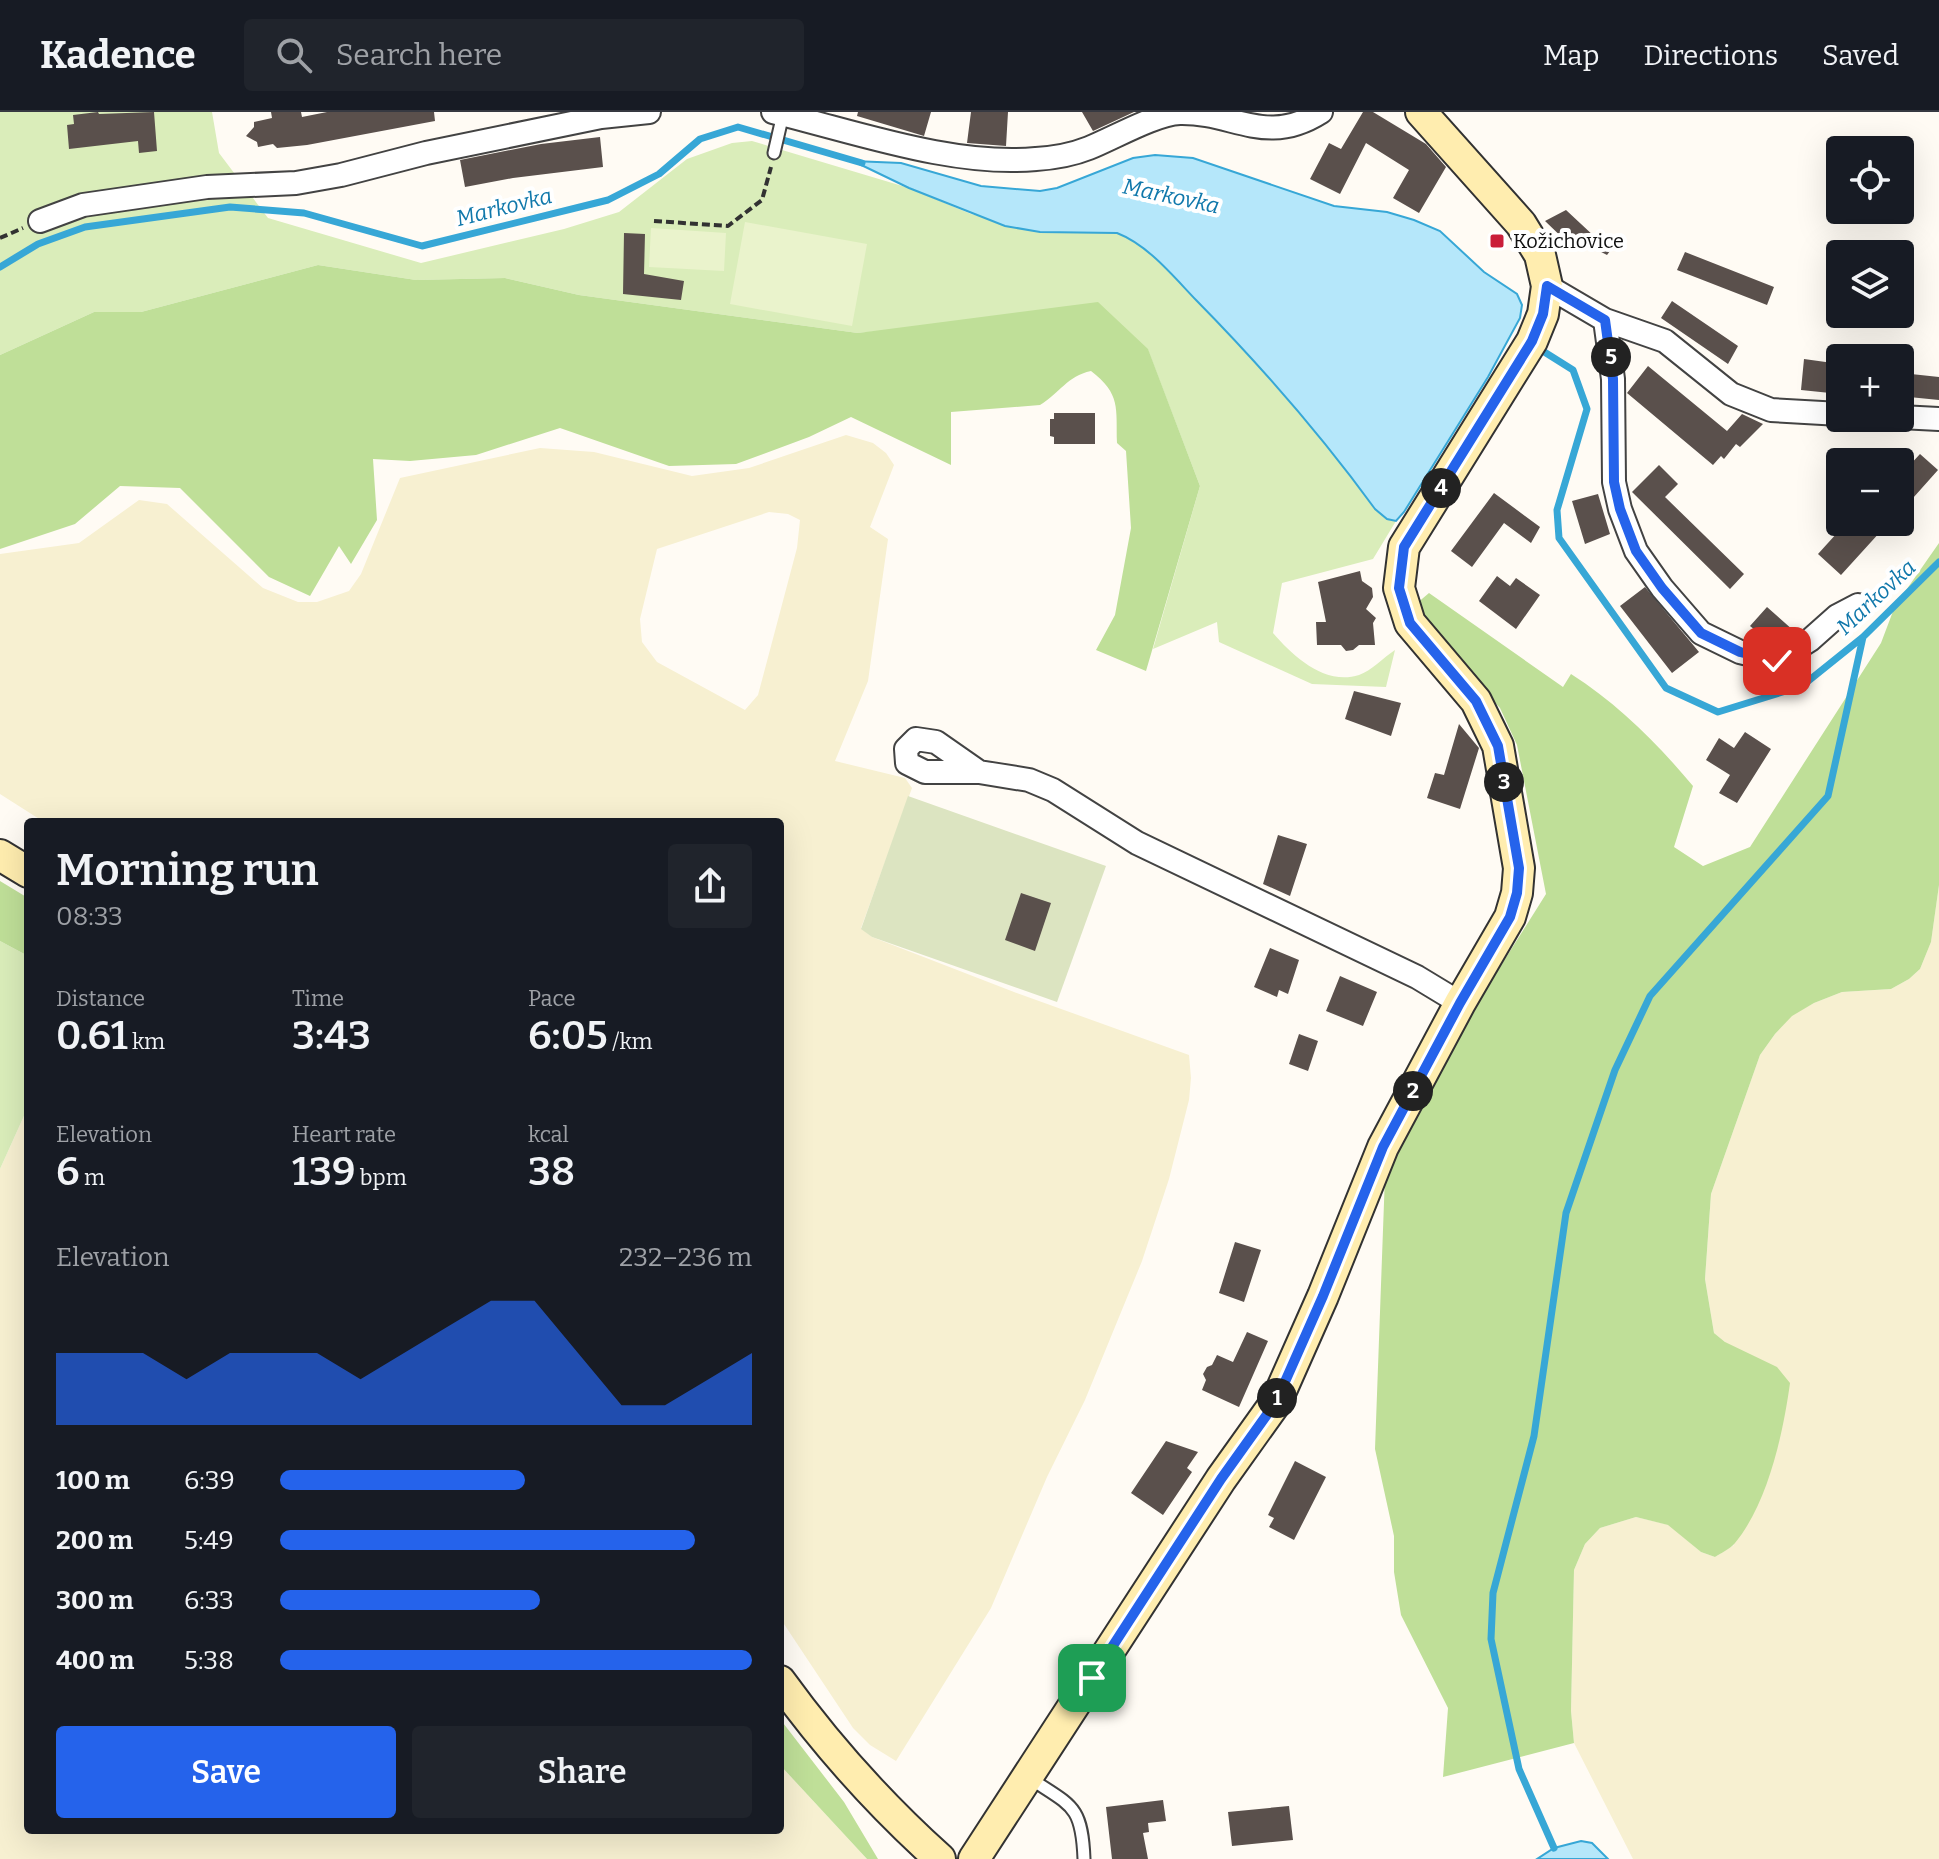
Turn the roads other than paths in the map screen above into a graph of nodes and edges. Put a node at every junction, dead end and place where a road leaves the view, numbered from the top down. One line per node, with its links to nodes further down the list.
1 (649, 112): 7 (street)
2 (1175, 112): 3 (street); 5 (street)
3 (1321, 112)
4 (1421, 112): 8 (street)
5 (777, 116): 6 (lane)
6 (774, 153)
7 (40, 221)
8 (1547, 286): 9 (street); 17 (street)
9 (1605, 320): 10 (street); 13 (street)
10 (1826, 413)
11 (1914, 418): 12 (street)
12 (1939, 419)
13 (1858, 605)
14 (979, 772): 17 (street)
15 (0, 855): 16 (street)
16 (24, 870)
17 (1460, 1003): 19 (street)
18 (784, 1686): 20 (street)
19 (1027, 1777): 21 (street); 22 (lane)
20 (940, 1859)
21 (974, 1859)
22 (1084, 1859)

